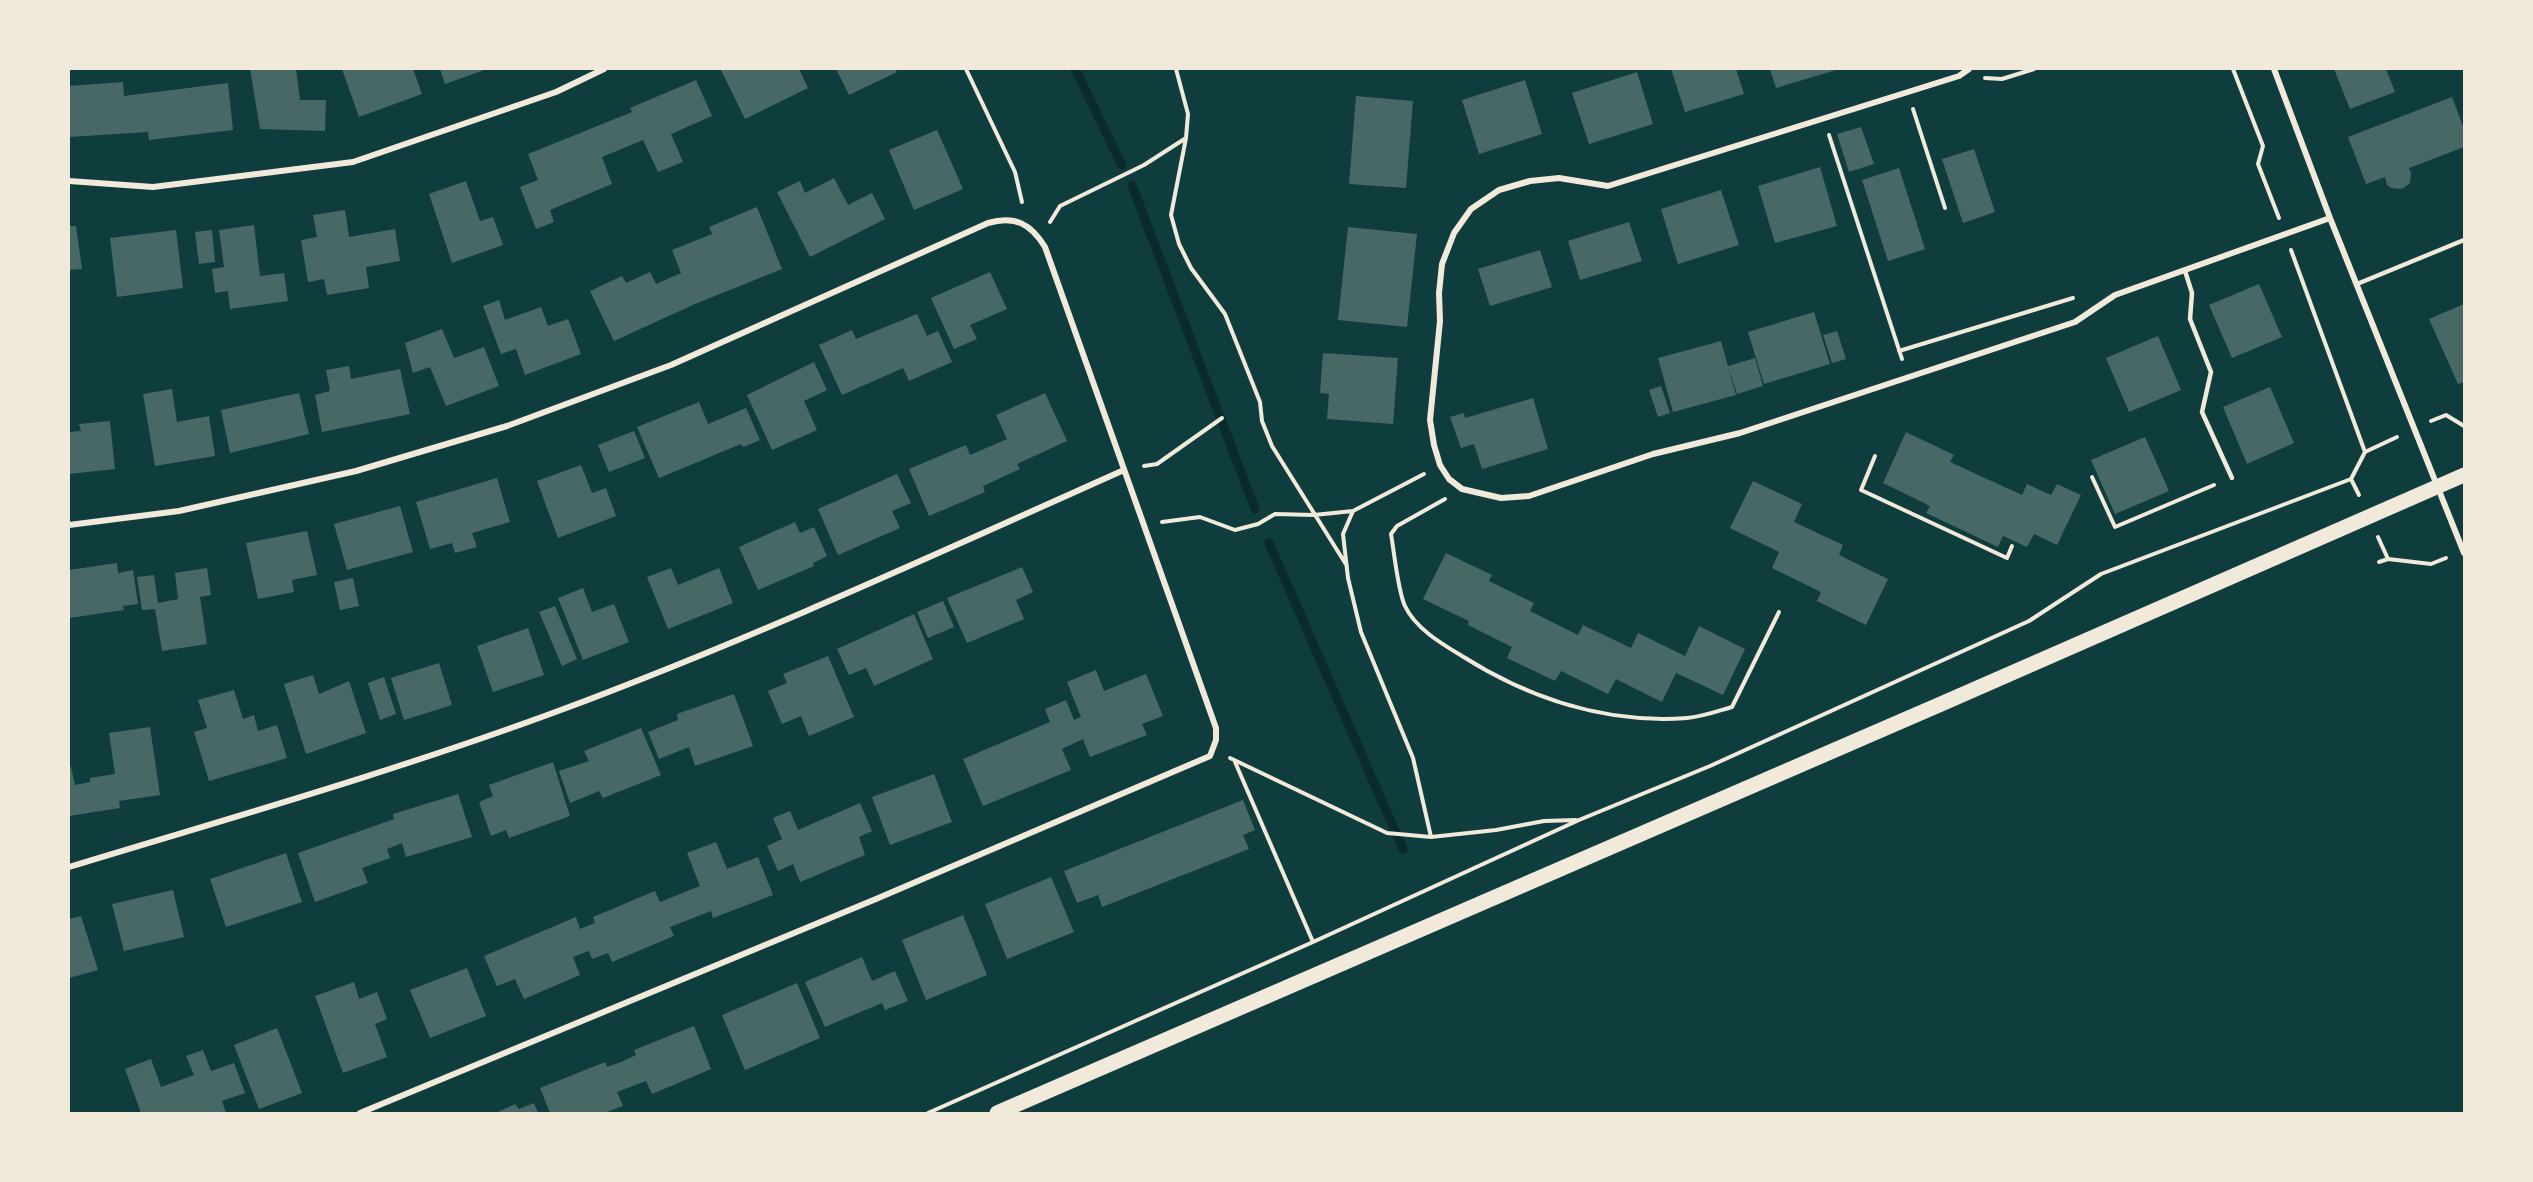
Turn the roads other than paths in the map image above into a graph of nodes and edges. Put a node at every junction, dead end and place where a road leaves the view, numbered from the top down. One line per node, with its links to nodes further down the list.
1 (604, 69): 4 (street)
2 (1969, 69): 7 (street)
3 (2274, 69): 5 (street)
4 (69, 181)
5 (2330, 218): 7 (street); 8 (street)
6 (2464, 240): 8 (lane)
7 (2185, 271): 11 (lane)
8 (2357, 284): 12 (street)
9 (1124, 470): 13 (street); 15 (street); 16 (street)
10 (2464, 475): 12 (main road)
11 (2232, 478)
12 (2439, 486): 14 (street); 17 (main road)
13 (69, 525)
14 (2463, 552)
15 (69, 867)
16 (360, 1113)
17 (997, 1113)

